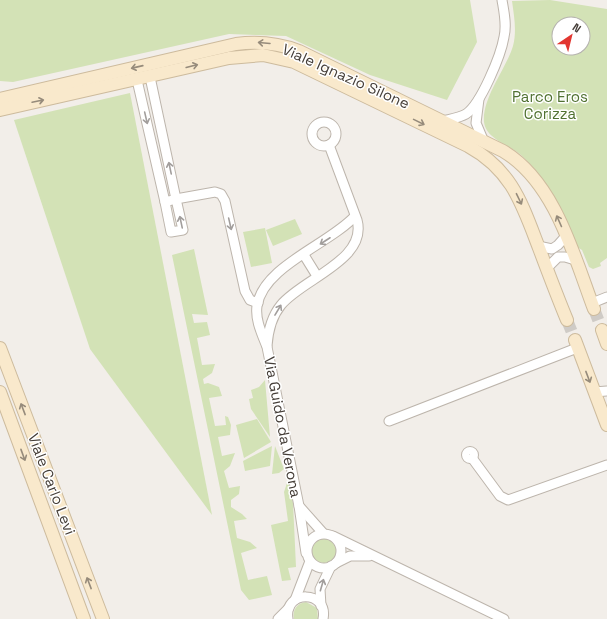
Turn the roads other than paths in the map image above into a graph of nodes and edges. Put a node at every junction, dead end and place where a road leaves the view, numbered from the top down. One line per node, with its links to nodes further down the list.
1 (502, 0): 4 (street)
2 (150, 77): 3 (street, Viale Ignazio Silone); 10 (street, one-way to 2); 14 (street, Viale Ignazio Silone, one-way to 14)
3 (137, 80): 6 (street, Viale Ignazio Silone, one-way to 3); 11 (street, one-way to 11)
4 (480, 96): 7 (street); 8 (street)
5 (0, 99): 7 (street, Viale Ignazio Silone, one-way to 5)
6 (0, 110)
7 (442, 121): 8 (street, Viale Ignazio Silone)
8 (484, 142): 13 (street, Viale Ignazio Silone, one-way to 8)
9 (329, 145): 12 (street, Via Guido da Verona)
10 (176, 200): 11 (street); 11 (street, one-way to 10); 20 (street, one-way to 20)
11 (165, 202)
12 (355, 216): 15 (street, Via Guido da Verona, one-way to 15); 18 (street, Via Guido da Verona)
13 (566, 236): 14 (street); 16 (street, Viale Ignazio Silone)
14 (538, 246): 17 (street, Viale Ignazio Silone)
15 (304, 255): 18 (street); 20 (street, Via Guido da Verona)
16 (575, 260): 17 (street); 21 (street, Viale Ignazio Silone)
17 (547, 268): 22 (street, Viale Ignazio Silone)
18 (317, 276): 26 (street, Via Guido da Verona, one-way to 18)
19 (607, 297): 21 (street)
20 (258, 304): 26 (street, Via Guido da Verona)
21 (593, 306)
22 (567, 320)
23 (602, 330): 25 (street)
24 (576, 344): 30 (street, one-way to 30); 32 (street)
25 (607, 344)
26 (267, 347): 36 (street, Via Guido da Verona)
27 (0, 348): 46 (street, Viale Carlo Levi, one-way to 27)
28 (607, 391): 30 (street)
29 (0, 392): 45 (street, Viale Carlo Levi, one-way to 45)
30 (594, 392): 31 (street)
31 (604, 409): 33 (street)
32 (389, 421)
33 (607, 425)
34 (472, 458): 35 (street)
35 (607, 465)
36 (299, 506): 37 (street, Via Guido da Verona); 40 (street, Via Guido da Verona)
37 (324, 533): 38 (street); 40 (street)
38 (333, 536): 39 (street); 41 (street)
39 (375, 556): 41 (street); 50 (street)
40 (308, 557): 41 (street); 42 (street)
41 (333, 565): 43 (street, one-way to 41)
42 (295, 600): 43 (street); 44 (street)
43 (321, 606): 49 (street)
44 (289, 608): 47 (street); 48 (street)
45 (84, 619)
46 (103, 619)
47 (278, 619)
48 (288, 619)
49 (323, 619)
50 (504, 619)

